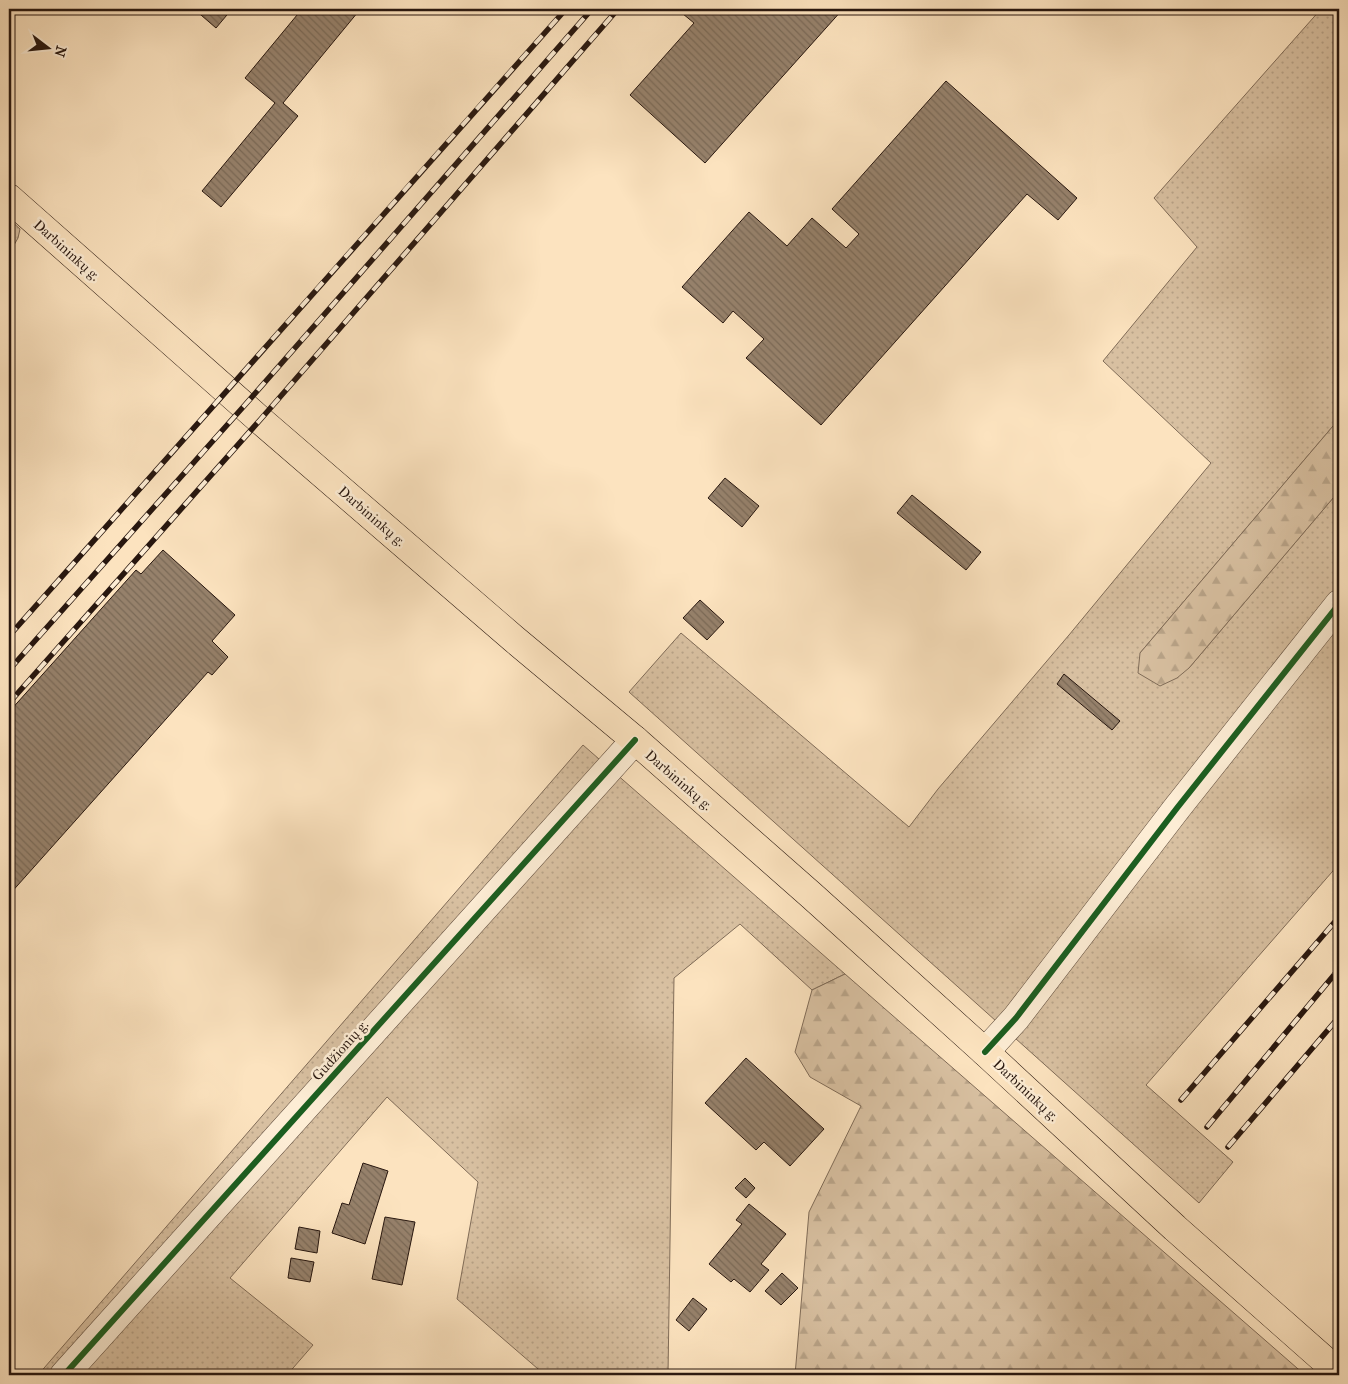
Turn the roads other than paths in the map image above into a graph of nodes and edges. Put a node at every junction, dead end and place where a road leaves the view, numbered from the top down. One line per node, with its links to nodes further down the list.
1 (9, 198): 3 (main road, Darbininkų g.)
2 (1339, 604): 4 (street)
3 (635, 740): 4 (main road, Darbininkų g.); 6 (street, Gudžionių g.)
4 (985, 1052): 5 (main road, Darbininkų g.)
5 (1339, 1374)
6 (64, 1375)

